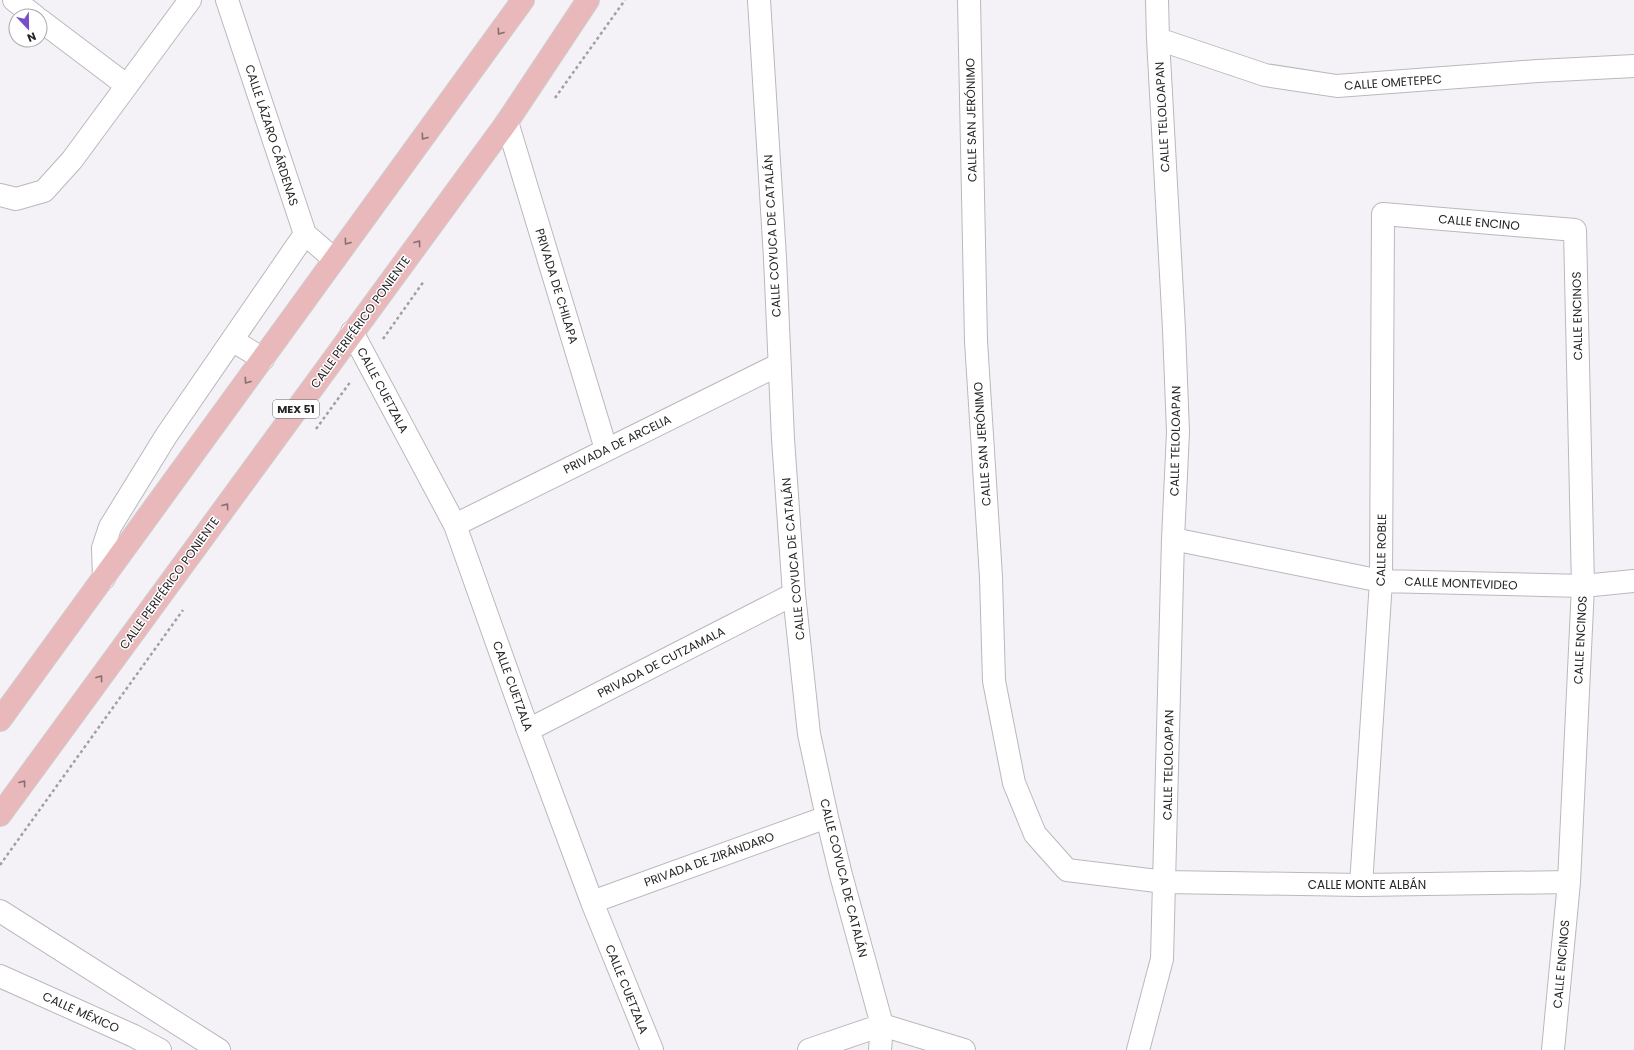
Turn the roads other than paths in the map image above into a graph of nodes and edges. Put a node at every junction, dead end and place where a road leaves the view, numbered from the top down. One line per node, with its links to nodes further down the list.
1 (14, 0): 9 (street)
2 (190, 0): 13 (street)
3 (227, 0): 18 (street, CALLE LÁZARO CÁRDENAS)
4 (523, 0): 19 (main road, one-way to 19)
5 (588, 0): 14 (main road, CALLE PERIFÉRICO PONIENTE / MEX 51)
6 (759, 0): 23 (street, CALLE COYUCA DE CATALÁN)
7 (969, 0): 36 (street, CALLE SAN JERÓNIMO)
8 (1157, 0): 11 (street, CALLE TELOLOAPAN)
9 (24, 8)
10 (48, 26): 13 (street)
11 (1158, 39): 12 (street, CALLE OMETEPEC); 26 (street, CALLE TELOLOAPAN)
12 (1634, 66)
13 (126, 85): 15 (street)
14 (507, 122): 20 (main road, CALLE PERIFÉRICO PONIENTE / MEX 51, one-way to 14); 24 (street, PRIVADA DE CHILAPA)
15 (0, 195)
16 (1383, 214): 17 (street, CALLE ENCINO); 28 (street, CALLE ROBLE)
17 (1574, 230): 30 (street, CALLE ENCINOS)
18 (305, 234): 19 (street); 21 (street)
19 (334, 259): 22 (main road)
20 (352, 332): 25 (street, CALLE CUETZALA); 34 (main road, CALLE PERIFÉRICO PONIENTE / MEX 51, one-way to 20)
21 (232, 340): 22 (street); 27 (street)
22 (263, 359): 27 (main road, one-way to 27)
23 (778, 365): 24 (street, PRIVADA DE ARCELIA); 31 (street, CALLE COYUCA DE CATALÁN)
24 (606, 449): 25 (street, PRIVADA DE ARCELIA)
25 (455, 525): 33 (street, CALLE CUETZALA)
26 (1173, 539): 28 (street, CALLE MONTEVIDEO); 36 (street, CALLE TELOLOAPAN)
27 (104, 578): 32 (main road)
28 (1381, 581): 30 (street, CALLE MONTEVIDEO); 38 (street, CALLE ROBLE)
29 (1634, 581): 30 (street, CALLE MONTEVIDEO)
30 (1583, 586): 37 (street, CALLE ENCINOS)
31 (794, 594): 33 (street, PRIVADA DE CUTZAMALA); 35 (street, CALLE COYUCA DE CATALÁN)
32 (0, 720)
33 (528, 730): 39 (street, CALLE CUETZALA)
34 (0, 815)
35 (827, 816): 39 (street, PRIVADA DE ZIRÁNDARO); 42 (street, CALLE COYUCA DE CATALÁN)
36 (1165, 882): 38 (street, CALLE MONTE ALBÁN); 49 (street, CALLE TELOLOAPAN)
37 (1569, 882): 38 (street, CALLE MONTE ALBÁN); 50 (street, CALLE ENCINOS)
38 (1360, 885)
39 (592, 902): 45 (street, CALLE CUETZALA)
40 (0, 911): 44 (street)
41 (0, 976): 43 (street, CALLE MÉXICO)
42 (882, 1025): 46 (street); 47 (street, CALLE COYUCA DE CATALÁN); 48 (street)
43 (160, 1050)
44 (219, 1050)
45 (652, 1050)
46 (809, 1050)
47 (880, 1050)
48 (964, 1050)
49 (1138, 1050)
50 (1553, 1050)

